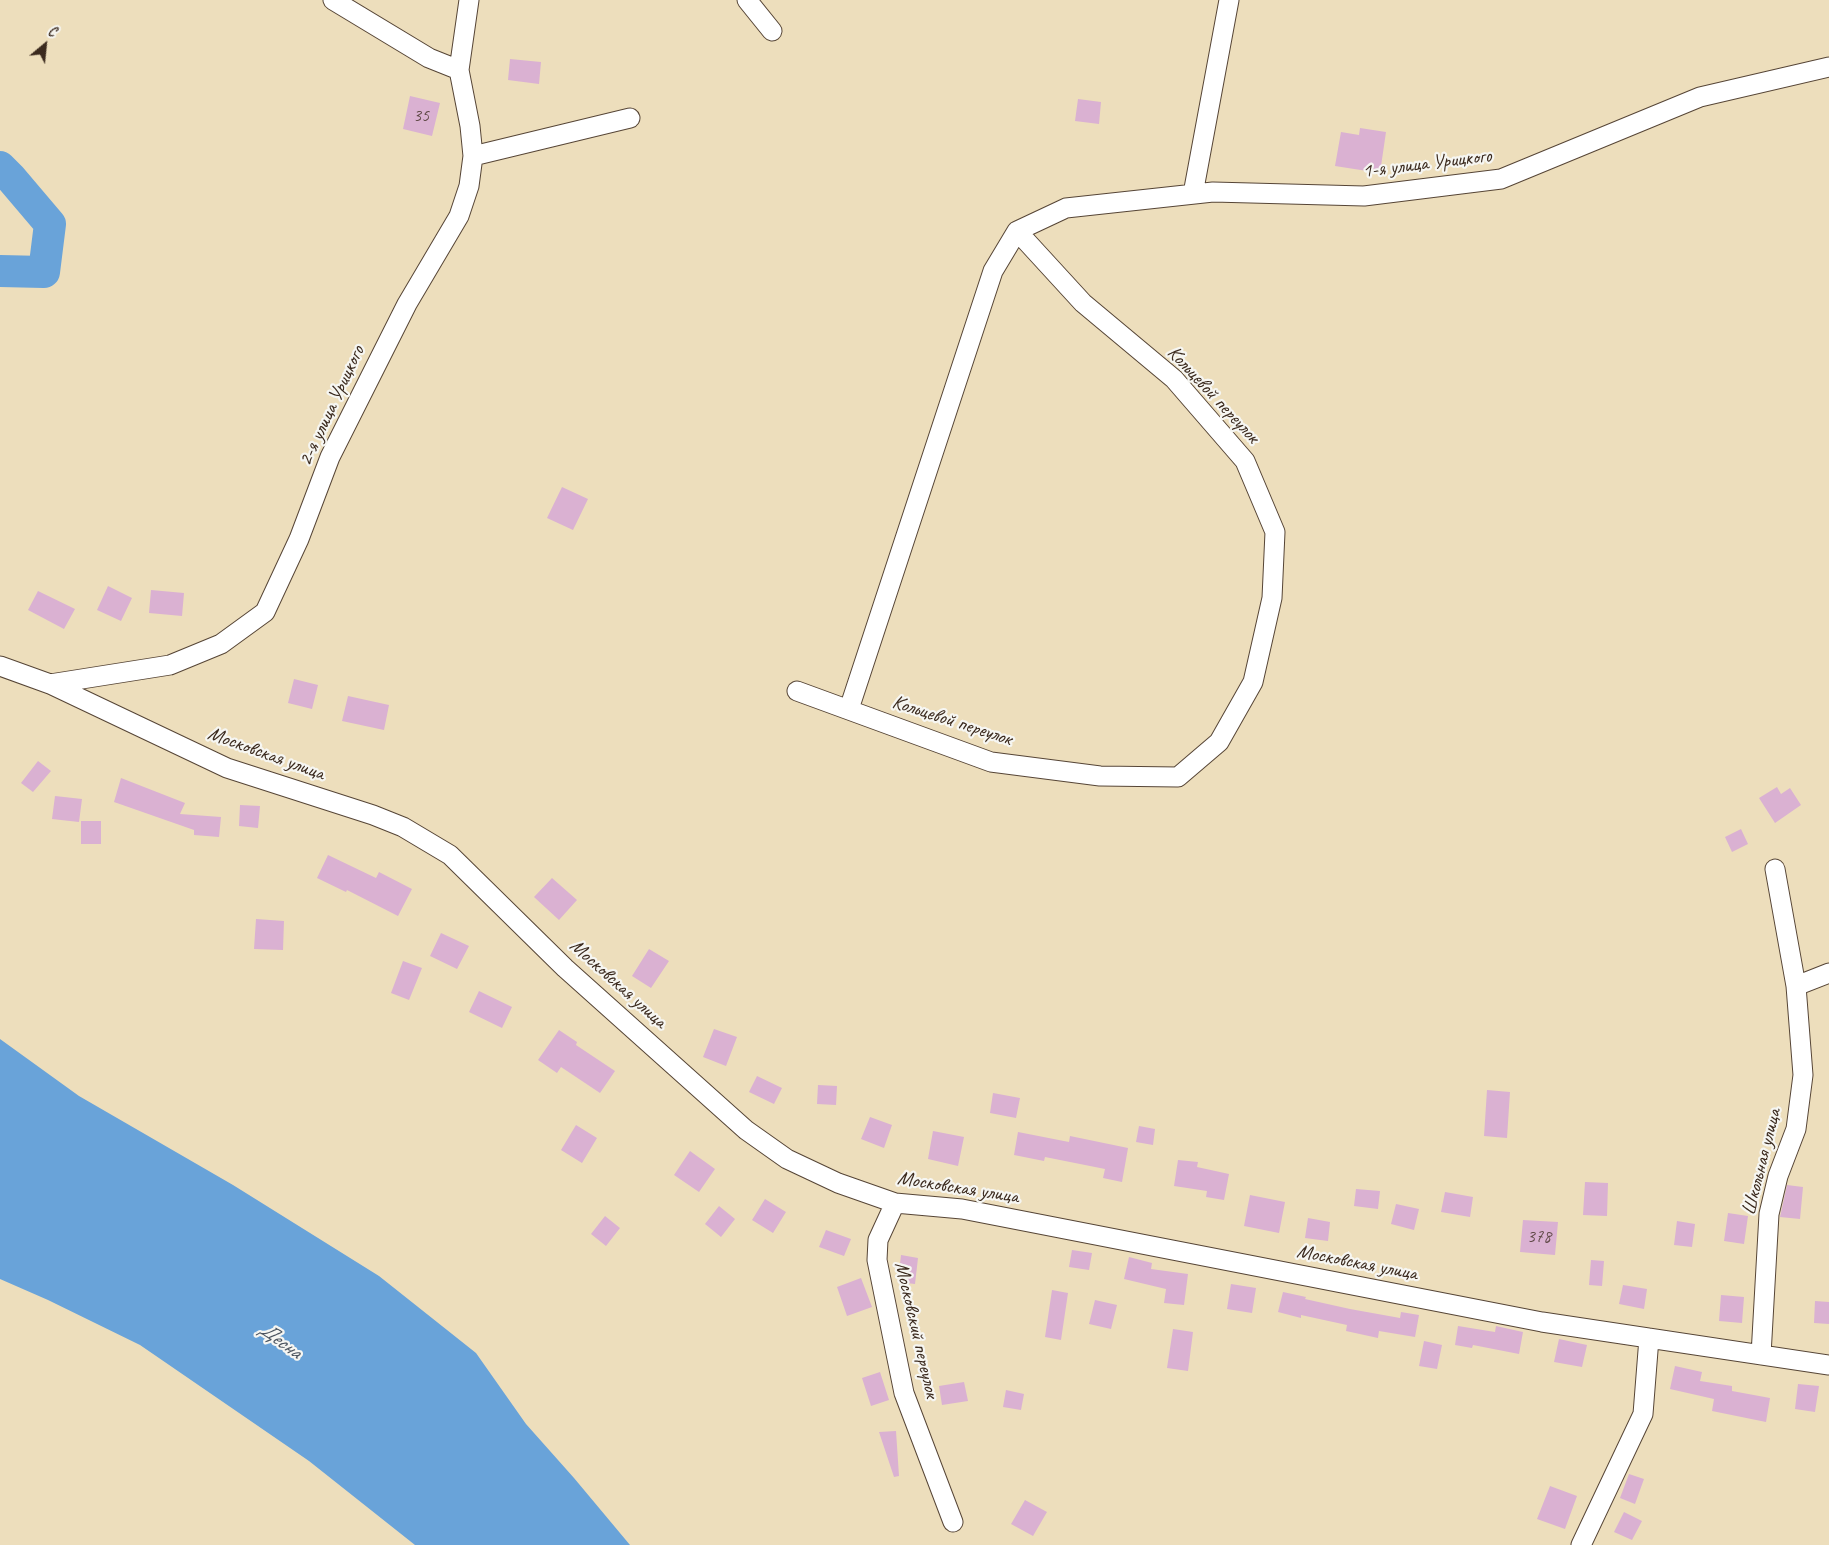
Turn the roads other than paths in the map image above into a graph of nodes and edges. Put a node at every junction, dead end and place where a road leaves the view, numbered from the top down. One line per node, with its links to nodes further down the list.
1 (333, 0): 7 (street)
2 (469, 0): 7 (street, 2-я улица Урицкого)
3 (748, 0): 5 (street)
4 (1229, 0): 10 (street)
5 (772, 31)
6 (1829, 67): 10 (street, 1-я улица Урицкого)
7 (459, 70): 9 (street, 2-я улица Урицкого)
8 (630, 118): 9 (street)
9 (473, 156): 13 (street, 2-я улица Урицкого)
10 (1193, 194): 11 (street, 1-я улица Урицкого)
11 (1017, 231): 15 (street); 15 (street, Кольцевой переулок)
12 (0, 666): 13 (street, Московская улица)
13 (50, 684): 19 (street, Московская улица)
14 (797, 691): 15 (street, Кольцевой переулок)
15 (849, 709)
16 (1775, 869): 18 (street, Школьная улица)
17 (1829, 973): 18 (street)
18 (1796, 986): 21 (street, Школьная улица)
19 (895, 1203): 20 (street, Московская улица); 23 (street, Московский переулок)
20 (1650, 1338): 21 (street, Московская улица); 24 (street)
21 (1761, 1354): 22 (street, Московская улица)
22 (1829, 1364)
23 (953, 1522)
24 (1581, 1545)

